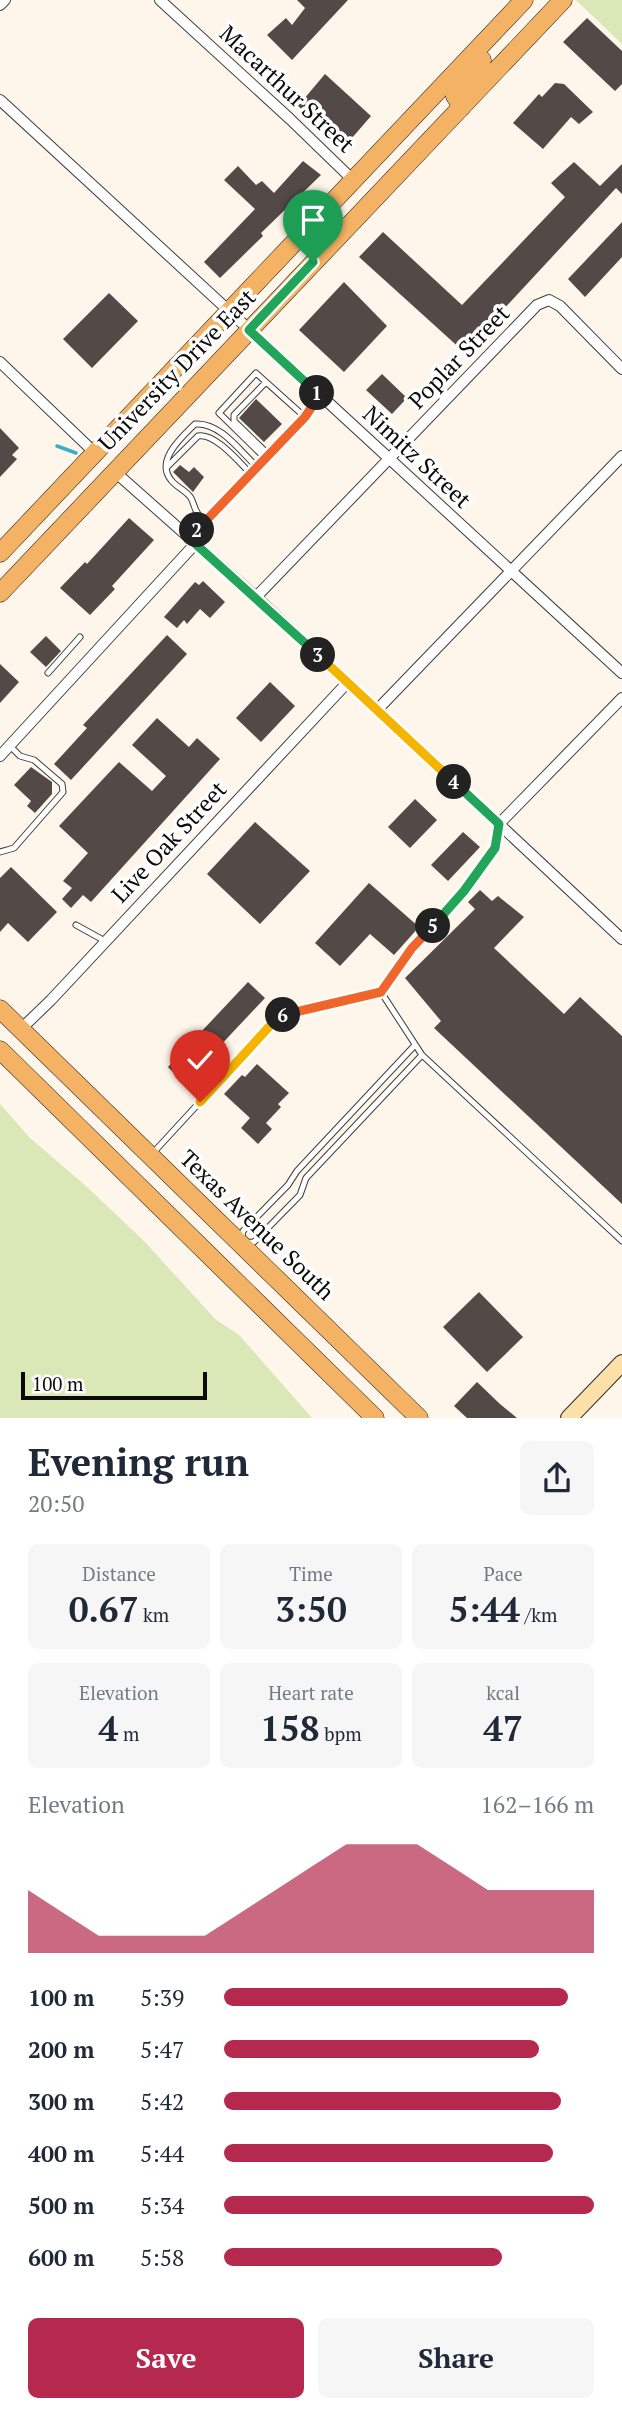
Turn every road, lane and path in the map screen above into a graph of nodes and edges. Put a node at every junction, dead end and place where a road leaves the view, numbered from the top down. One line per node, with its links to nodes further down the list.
1 (5, 0): 5 (street)
2 (160, 0): 10 (street, Macarthur Street)
3 (524, 0): 6 (main road, University Drive East)
4 (563, 0): 8 (main road, University Drive East)
5 (0, 5)
6 (490, 37): 8 (main road); 9 (main road, University Drive East)
7 (0, 100): 12 (street, Nimitz Street)
8 (461, 107): 11 (main road, University Drive East)
9 (408, 122): 10 (main road, University Drive East); 11 (main road)
10 (354, 180): 12 (main road, University Drive East)
11 (390, 181): 13 (main road, University Drive East)
12 (229, 312): 13 (street, Nimitz Street); 19 (main road, University Drive East)
13 (249, 330): 17 (street, Nimitz Street); 25 (main road, University Drive East)
14 (0, 362): 19 (street)
15 (622, 369): 22 (street, Poplar Street)
16 (266, 382): 18 (lane); 20 (lane); 20 (lane)
17 (319, 396): 18 (lane); 22 (street, Nimitz Street)
18 (305, 417): 20 (lane)
19 (94, 452): 29 (main road, University Drive East)
20 (267, 456): 24 (lane)
21 (622, 456): 30 (street)
22 (390, 460): 30 (street, Nimitz Street); 32 (street, Poplar Street)
23 (166, 467): 24 (lane); 26 (lane); 27 (lane)
24 (257, 467): 26 (lane)
25 (114, 471): 28 (street); 31 (main road, University Drive East)
26 (250, 474): 27 (lane)
27 (204, 522): 28 (lane)
28 (192, 541): 32 (street); 39 (street)
29 (0, 552)
30 (511, 573): 35 (street, Nimitz Street); 38 (street)
31 (0, 593)
32 (256, 597): 36 (street)
33 (80, 638): 34 (lane)
34 (48, 673)
35 (622, 673)
36 (347, 682): 38 (street); 45 (street, Live Oak Street)
37 (622, 698): 41 (street)
38 (377, 710): 41 (street)
39 (9, 746): 40 (street); 42 (lane)
40 (0, 756)
41 (499, 824): 44 (street); 46 (lane)
42 (0, 852)
43 (76, 925): 45 (lane)
44 (622, 939)
45 (105, 940): 48 (street, Live Oak Street)
46 (381, 992): 49 (lane); 52 (lane)
47 (0, 1009): 48 (main road, Texas Avenue South)
48 (21, 1029): 52 (main road, Texas Avenue South)
49 (415, 1045): 51 (lane); 54 (lane)
50 (0, 1050): 55 (main road)
51 (422, 1055): 53 (lane); 54 (lane)
52 (150, 1156): 54 (main road, Texas Avenue South)
53 (622, 1241)
54 (241, 1242): 55 (main road); 58 (main road, Texas Avenue South)
55 (219, 1266): 57 (main road)
56 (622, 1363): 59 (street)
57 (374, 1418)
58 (419, 1418)
59 (569, 1418)

